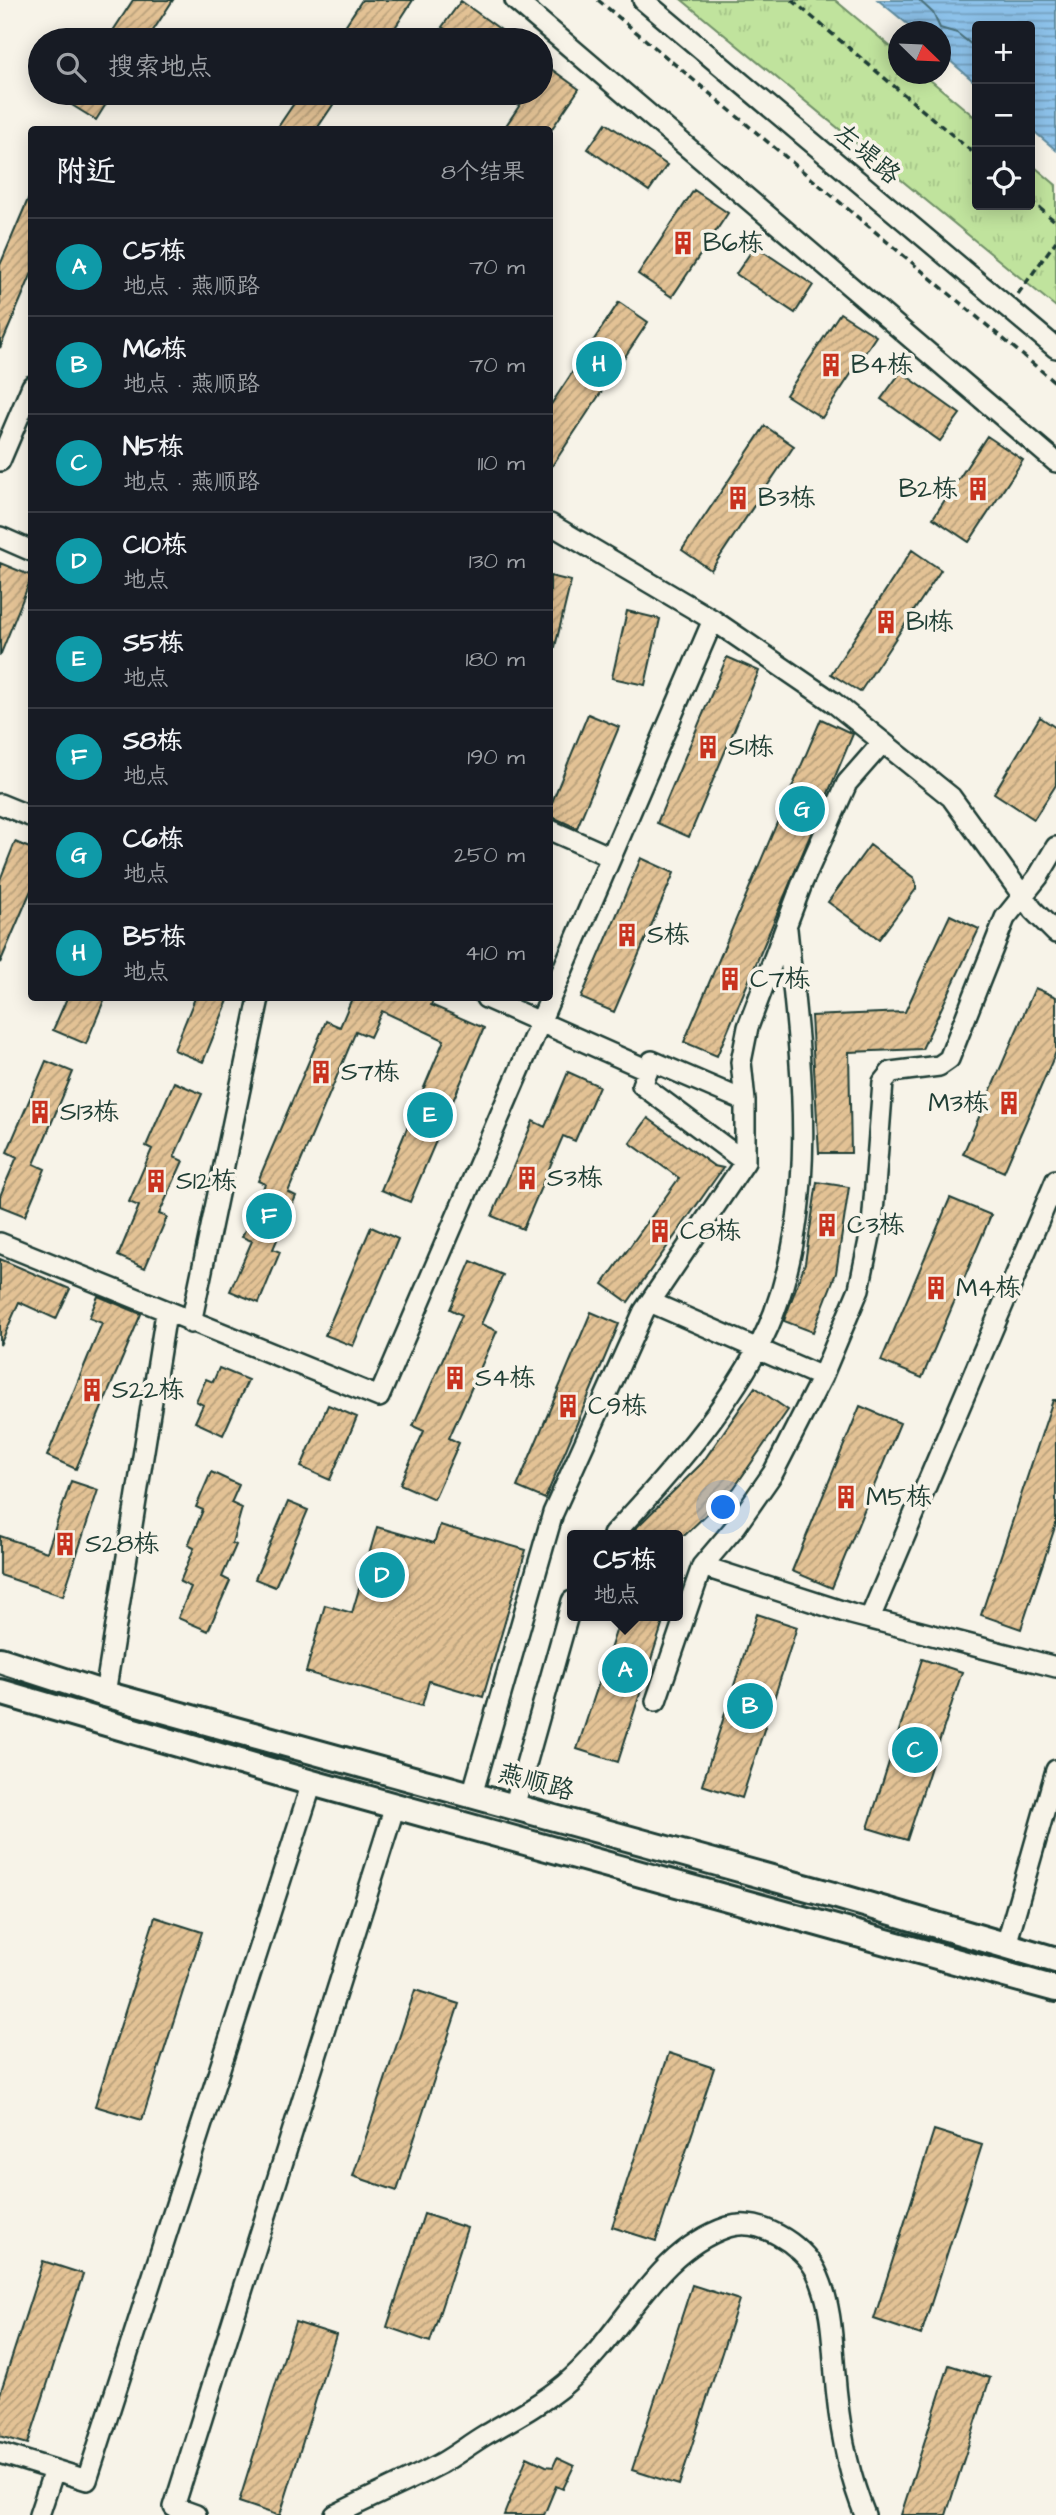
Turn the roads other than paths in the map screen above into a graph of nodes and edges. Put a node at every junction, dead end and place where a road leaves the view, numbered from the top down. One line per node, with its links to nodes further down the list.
1 (515, 0): 3 (street)
2 (643, 0): 5 (street, 左堤路)
3 (548, 28)
4 (553, 32): 8 (street)
5 (1056, 348)
6 (28, 395): 7 (street)
7 (0, 461)
8 (1056, 462)
9 (553, 526): 12 (street)
10 (0, 537): 11 (street)
11 (28, 549)
12 (713, 620): 13 (street); 18 (street)
13 (883, 743): 19 (street); 20 (street)
14 (0, 804): 15 (street)
15 (28, 815)
16 (553, 831): 18 (street)
17 (1056, 847): 19 (street)
18 (611, 857): 22 (street)
19 (1022, 896): 21 (street); 36 (street)
20 (786, 925): 28 (street); 35 (street)
21 (1056, 933)
22 (553, 993)
23 (258, 1001): 34 (street)
24 (492, 1001): 26 (street)
25 (549, 1001): 26 (street)
26 (540, 1023): 27 (street); 34 (street)
27 (648, 1070): 28 (street); 29 (street)
28 (745, 1101): 29 (street)
29 (746, 1162): 32 (street)
30 (1056, 1180): 39 (street)
31 (0, 1243): 33 (street)
32 (650, 1302): 35 (street); 48 (street)
33 (166, 1313): 34 (street); 44 (street)
34 (191, 1323)
35 (757, 1349): 36 (street); 37 (street)
36 (822, 1377): 38 (street)
37 (618, 1530)
38 (702, 1566): 39 (street); 45 (street)
39 (870, 1618): 42 (street)
40 (567, 1619): 50 (street)
41 (0, 1660): 44 (main road, 燕顺路)
42 (1056, 1667)
43 (0, 1692): 47 (main road)
44 (104, 1694): 48 (main road, 燕顺路)
45 (656, 1701)
46 (1056, 1770): 52 (street)
47 (312, 1783): 49 (main road); 56 (street)
48 (472, 1795): 50 (main road, 燕顺路)
49 (395, 1806): 54 (main road); 58 (street)
50 (514, 1807): 52 (main road, 燕顺路)
51 (1056, 1810): 52 (street)
52 (1011, 1947): 53 (main road, 燕顺路)
53 (1056, 1960)
54 (1056, 1989)
55 (0, 2453): 56 (street)
56 (54, 2470): 57 (street)
57 (39, 2515)
58 (196, 2515)
59 (335, 2515): 60 (street)
60 (865, 2515)

